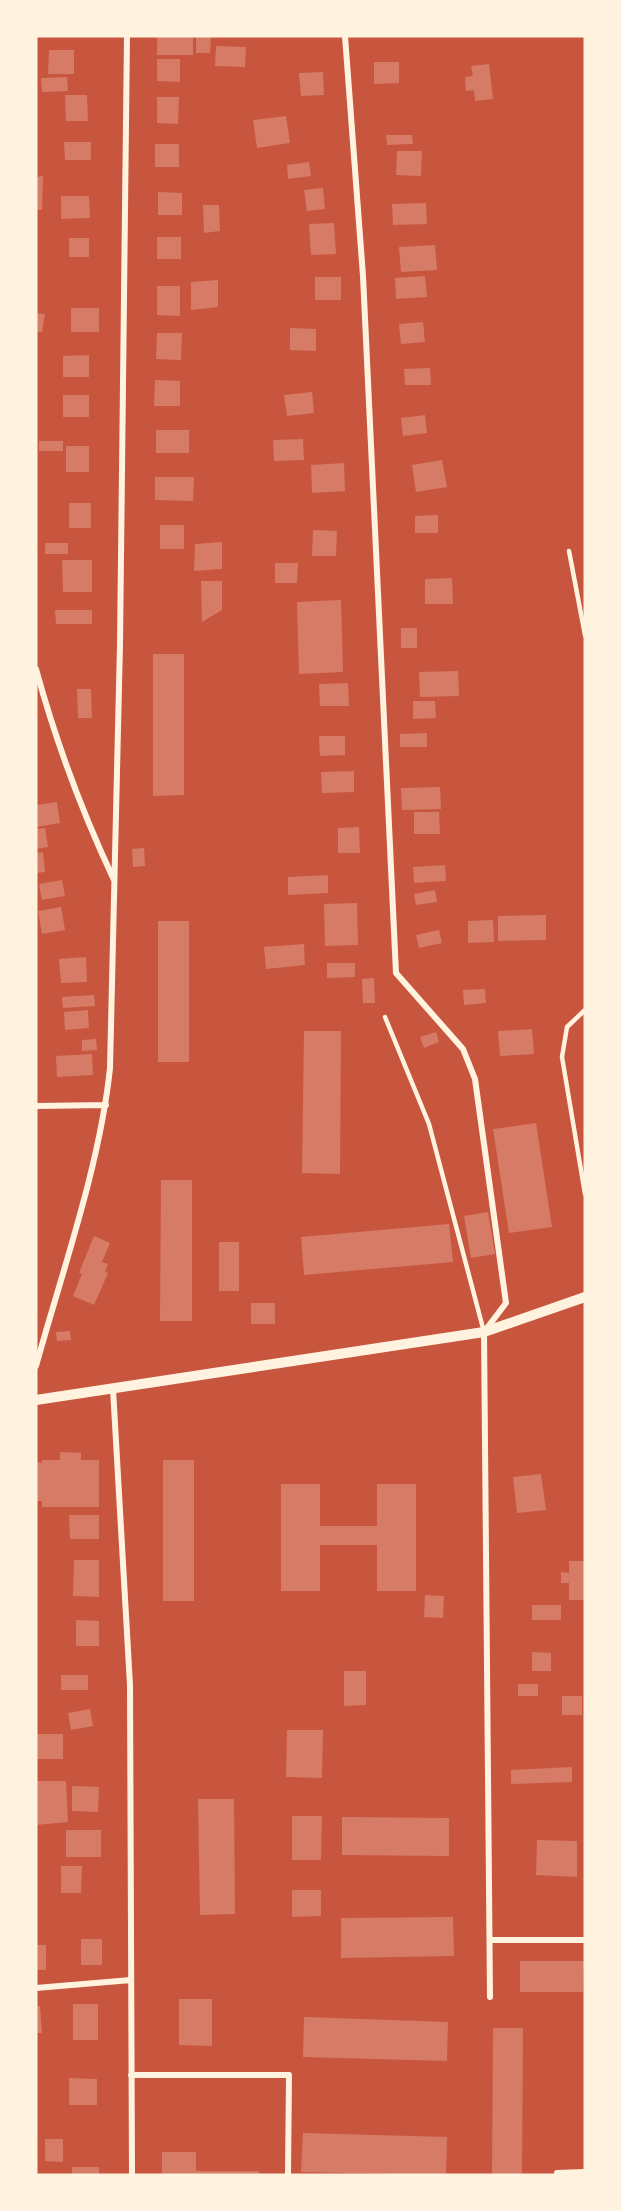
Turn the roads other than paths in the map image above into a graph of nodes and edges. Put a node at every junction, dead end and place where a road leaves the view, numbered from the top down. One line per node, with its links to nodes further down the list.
1 (127, 36): 6 (street)
2 (345, 36): 13 (street)
3 (569, 551): 4 (lane)
4 (585, 635)
5 (36, 669): 6 (street)
6 (116, 884): 9 (street)
7 (585, 1011): 11 (lane)
8 (385, 1017): 13 (lane)
9 (106, 1105): 10 (street); 14 (street)
10 (36, 1106)
11 (585, 1194)
12 (585, 1297): 13 (street)
13 (484, 1332): 15 (street); 17 (street)
14 (36, 1366)
15 (113, 1389): 16 (street); 19 (street)
16 (36, 1400)
17 (490, 1940): 18 (street); 21 (street)
18 (585, 1940)
19 (130, 1980): 20 (street); 22 (street)
20 (36, 1988)
21 (490, 1997)
22 (131, 2075): 25 (street); 26 (street)
23 (557, 2172): 24 (street)
24 (585, 2172)
25 (132, 2175)
26 (288, 2175)

